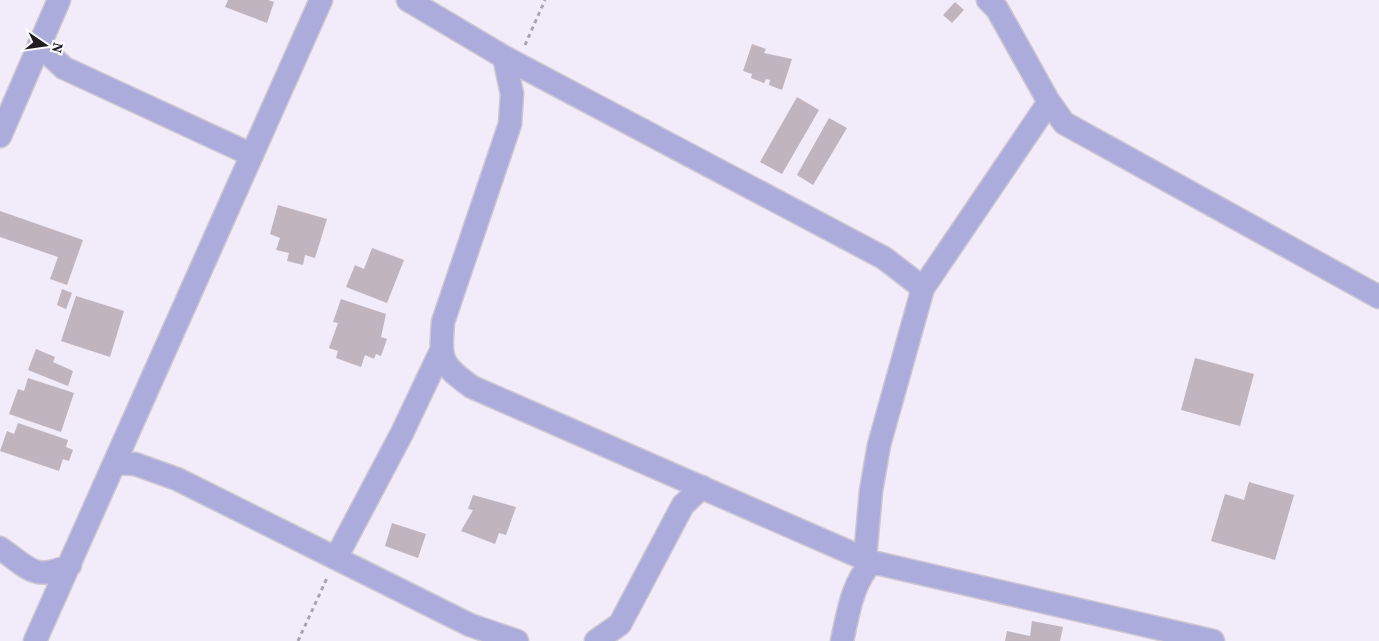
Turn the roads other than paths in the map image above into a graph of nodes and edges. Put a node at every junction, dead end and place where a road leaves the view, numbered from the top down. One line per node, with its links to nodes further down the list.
1 (59, 0): 5 (street)
2 (321, 0): 9 (street)
3 (408, 0): 6 (street)
4 (988, 0): 7 (street)
5 (39, 45): 8 (street); 9 (street)
6 (511, 61): 10 (street); 12 (street)
7 (1049, 102): 10 (street); 11 (street)
8 (0, 136)
9 (252, 155): 13 (street)
10 (923, 288): 17 (street)
11 (1379, 297)
12 (440, 353): 14 (street); 16 (street)
13 (115, 464): 16 (street); 18 (street)
14 (702, 487): 17 (street); 21 (street)
15 (0, 548): 18 (street)
16 (336, 558): 20 (street)
17 (869, 560): 22 (street); 23 (street)
18 (70, 565): 19 (street)
19 (34, 641)
20 (517, 641)
21 (596, 641)
22 (842, 641)
23 (1213, 641)

